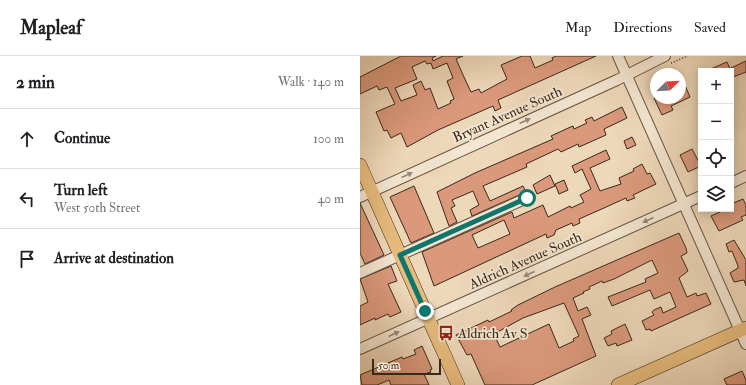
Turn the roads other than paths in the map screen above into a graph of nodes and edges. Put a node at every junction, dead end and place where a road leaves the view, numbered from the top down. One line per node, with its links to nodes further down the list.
1 (618, 56): 3 (street)
2 (665, 56): 3 (street, Bryant Avenue South)
3 (626, 75): 7 (street, Bryant Avenue South, one-way to 3); 10 (street)
4 (360, 165): 7 (main road)
5 (746, 176): 6 (street)
6 (734, 182)
7 (366, 194): 11 (main road)
8 (698, 197): 10 (street, Aldrich Avenue South)
9 (527, 198): 11 (street)
10 (684, 204): 13 (street, Aldrich Avenue South, one-way to 13); 14 (street)
11 (400, 255): 12 (street); 13 (main road)
12 (360, 273)
13 (428, 319): 16 (street, Aldrich Avenue South, one-way to 13); 17 (main road)
14 (743, 329): 15 (street); 18 (main road)
15 (746, 344)
16 (360, 349)
17 (458, 385)
18 (618, 385)

